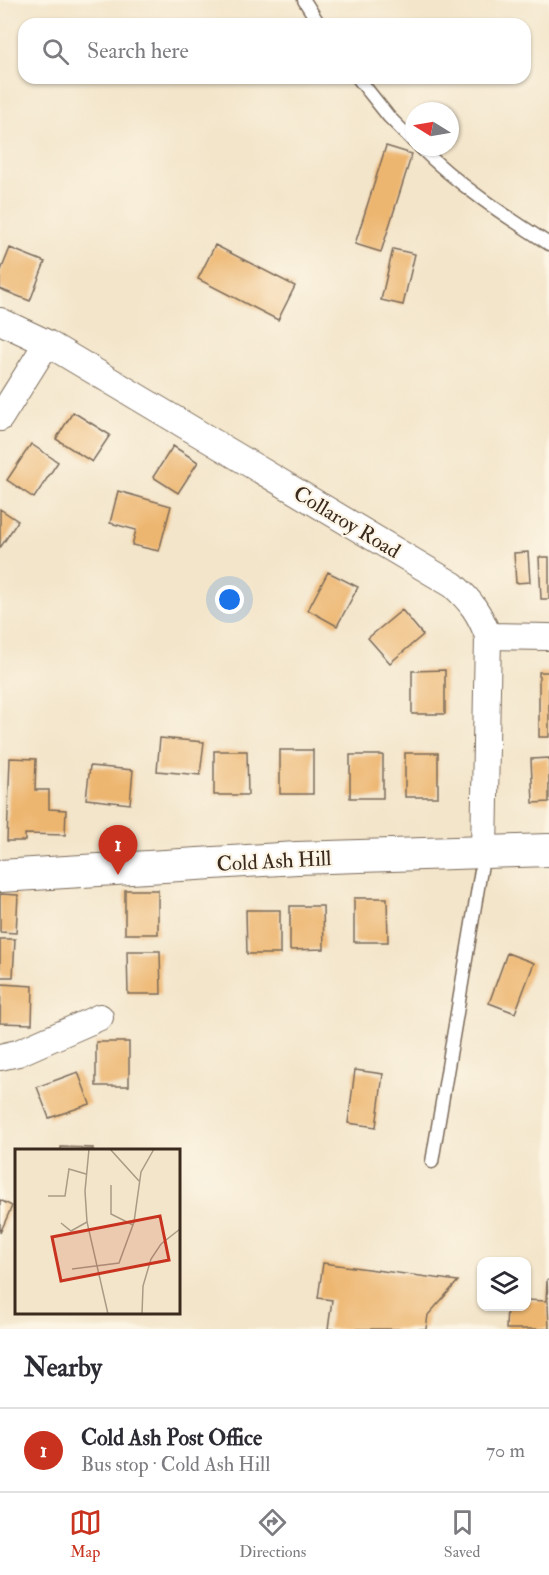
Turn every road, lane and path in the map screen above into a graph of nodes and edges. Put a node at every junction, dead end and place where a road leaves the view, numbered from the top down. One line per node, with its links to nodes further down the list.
1 (304, 0): 2 (lane)
2 (315, 18)
3 (363, 84): 4 (lane)
4 (405, 133)
5 (429, 156): 6 (lane)
6 (549, 244)
7 (0, 321): 8 (street, Collaroy Road)
8 (47, 343): 9 (street); 10 (street, Collaroy Road)
9 (0, 418)
10 (488, 636): 11 (street); 13 (street, Collaroy Road)
11 (549, 637)
12 (549, 850): 13 (street, Cold Ash Hill)
13 (484, 852): 14 (street, Cold Ash Hill); 17 (lane)
14 (0, 876)
15 (100, 1017): 16 (street)
16 (0, 1057)
17 (432, 1162)

